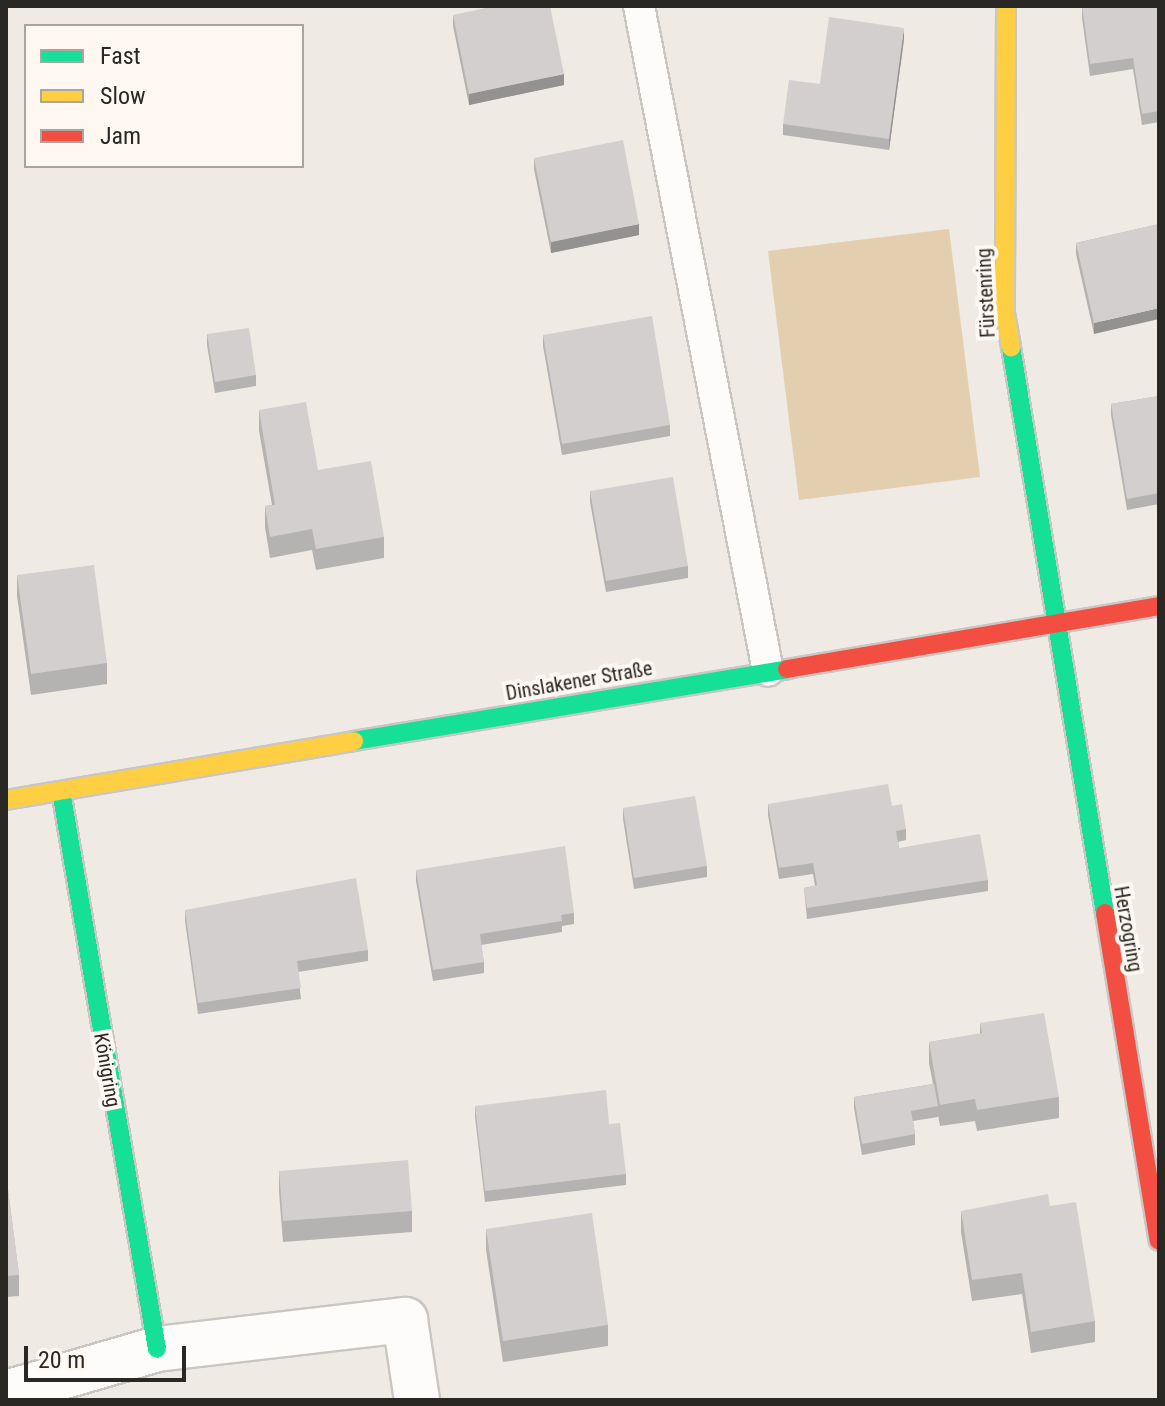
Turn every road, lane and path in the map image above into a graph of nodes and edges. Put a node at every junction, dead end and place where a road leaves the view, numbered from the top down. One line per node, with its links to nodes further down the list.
1 (639, 6): 5 (lane)
2 (1006, 6): 4 (street, Fürstenring)
3 (1159, 606): 4 (street, Dinslakener Straße)
4 (1056, 623): 5 (street, Dinslakener Straße); 8 (street, Herzogring)
5 (768, 671): 6 (street, Dinslakener Straße)
6 (61, 791): 7 (street, Dinslakener Straße); 9 (street, Königring)
7 (6, 800)
8 (1159, 1241)
9 (157, 1349): 10 (street); 11 (street)
10 (6, 1393)
11 (417, 1400)

